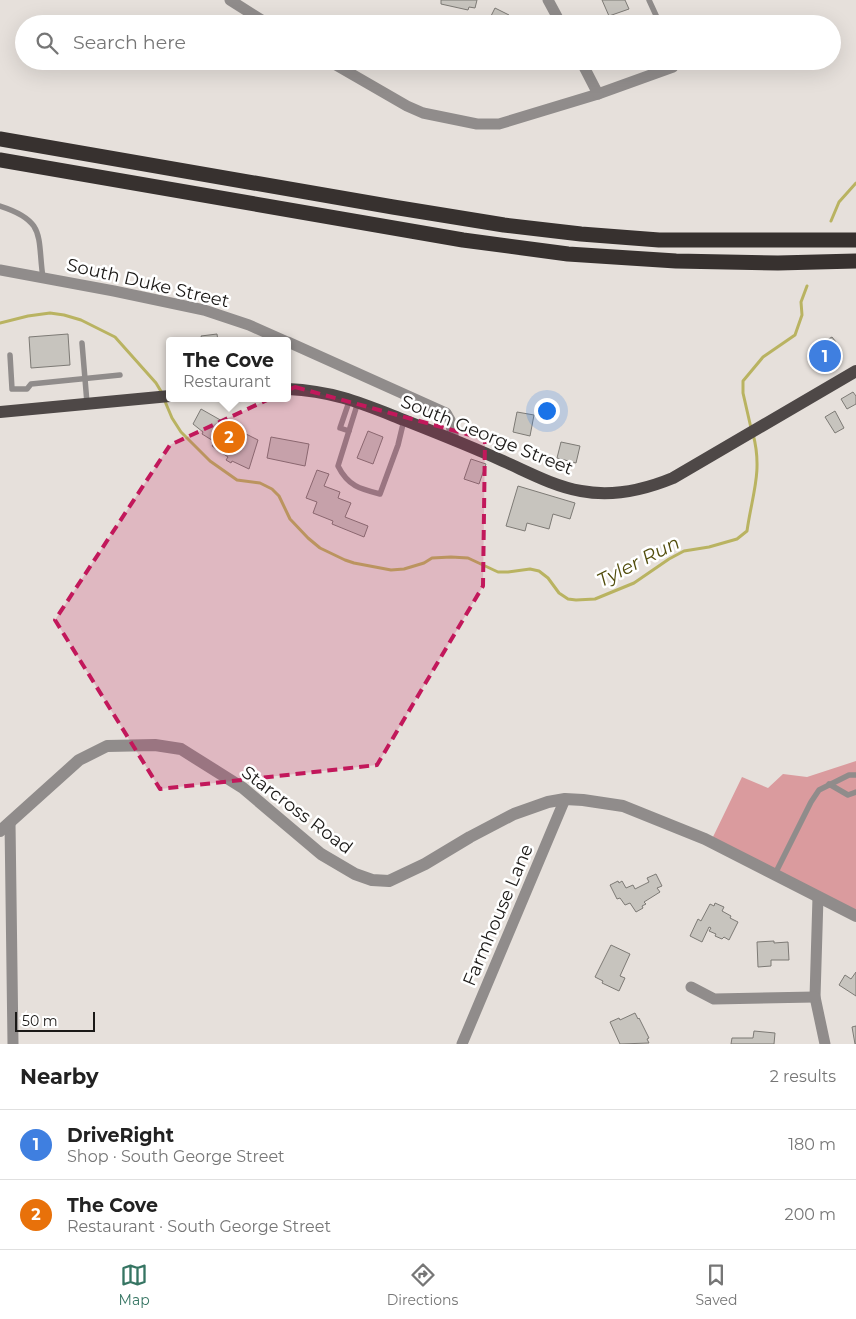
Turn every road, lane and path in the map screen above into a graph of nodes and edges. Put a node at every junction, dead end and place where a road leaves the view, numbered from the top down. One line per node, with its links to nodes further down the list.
1 (230, 0): 4 (street)
2 (548, 0): 5 (street)
3 (649, 0): 6 (lane)
4 (254, 15)
5 (556, 15)
6 (656, 15)
7 (344, 70): 10 (street)
8 (586, 70): 10 (street)
9 (658, 70): 10 (street)
10 (598, 94)
11 (0, 139): 14 (highway)
12 (0, 160): 15 (highway)
13 (0, 206): 17 (lane)
14 (856, 240)
15 (856, 261)
16 (0, 270): 17 (street, South Duke Street)
17 (43, 278): 18 (street, South Duke Street)
18 (275, 337)
19 (82, 343): 24 (lane)
20 (291, 344): 32 (street, South Duke Street)
21 (10, 355): 24 (lane)
22 (856, 371): 32 (main road, South George Street)
23 (120, 376): 24 (lane)
24 (85, 379): 28 (lane)
25 (291, 389): 27 (main road, South George Street)
26 (166, 396): 28 (main road)
27 (354, 401): 30 (main road, South George Street); 31 (lane); 31 (lane)
28 (87, 403): 29 (main road)
29 (0, 412)
30 (404, 420): 31 (lane); 32 (main road, South George Street)
31 (348, 430)
32 (454, 440)
33 (856, 775): 34 (lane)
34 (829, 784): 35 (lane); 39 (lane)
35 (856, 792)
36 (565, 799): 37 (street, Starcross Road); 39 (street, Starcross Road); 45 (street, Farmhouse Lane)
37 (10, 822): 38 (street, Starcross Road); 44 (street)
38 (0, 831)
39 (775, 874): 40 (street, Starcross Road)
40 (818, 897): 41 (street, Starcross Road); 43 (street)
41 (856, 916)
42 (692, 987): 43 (street)
43 (815, 997): 46 (street)
44 (13, 1044)
45 (462, 1044)
46 (825, 1044)

